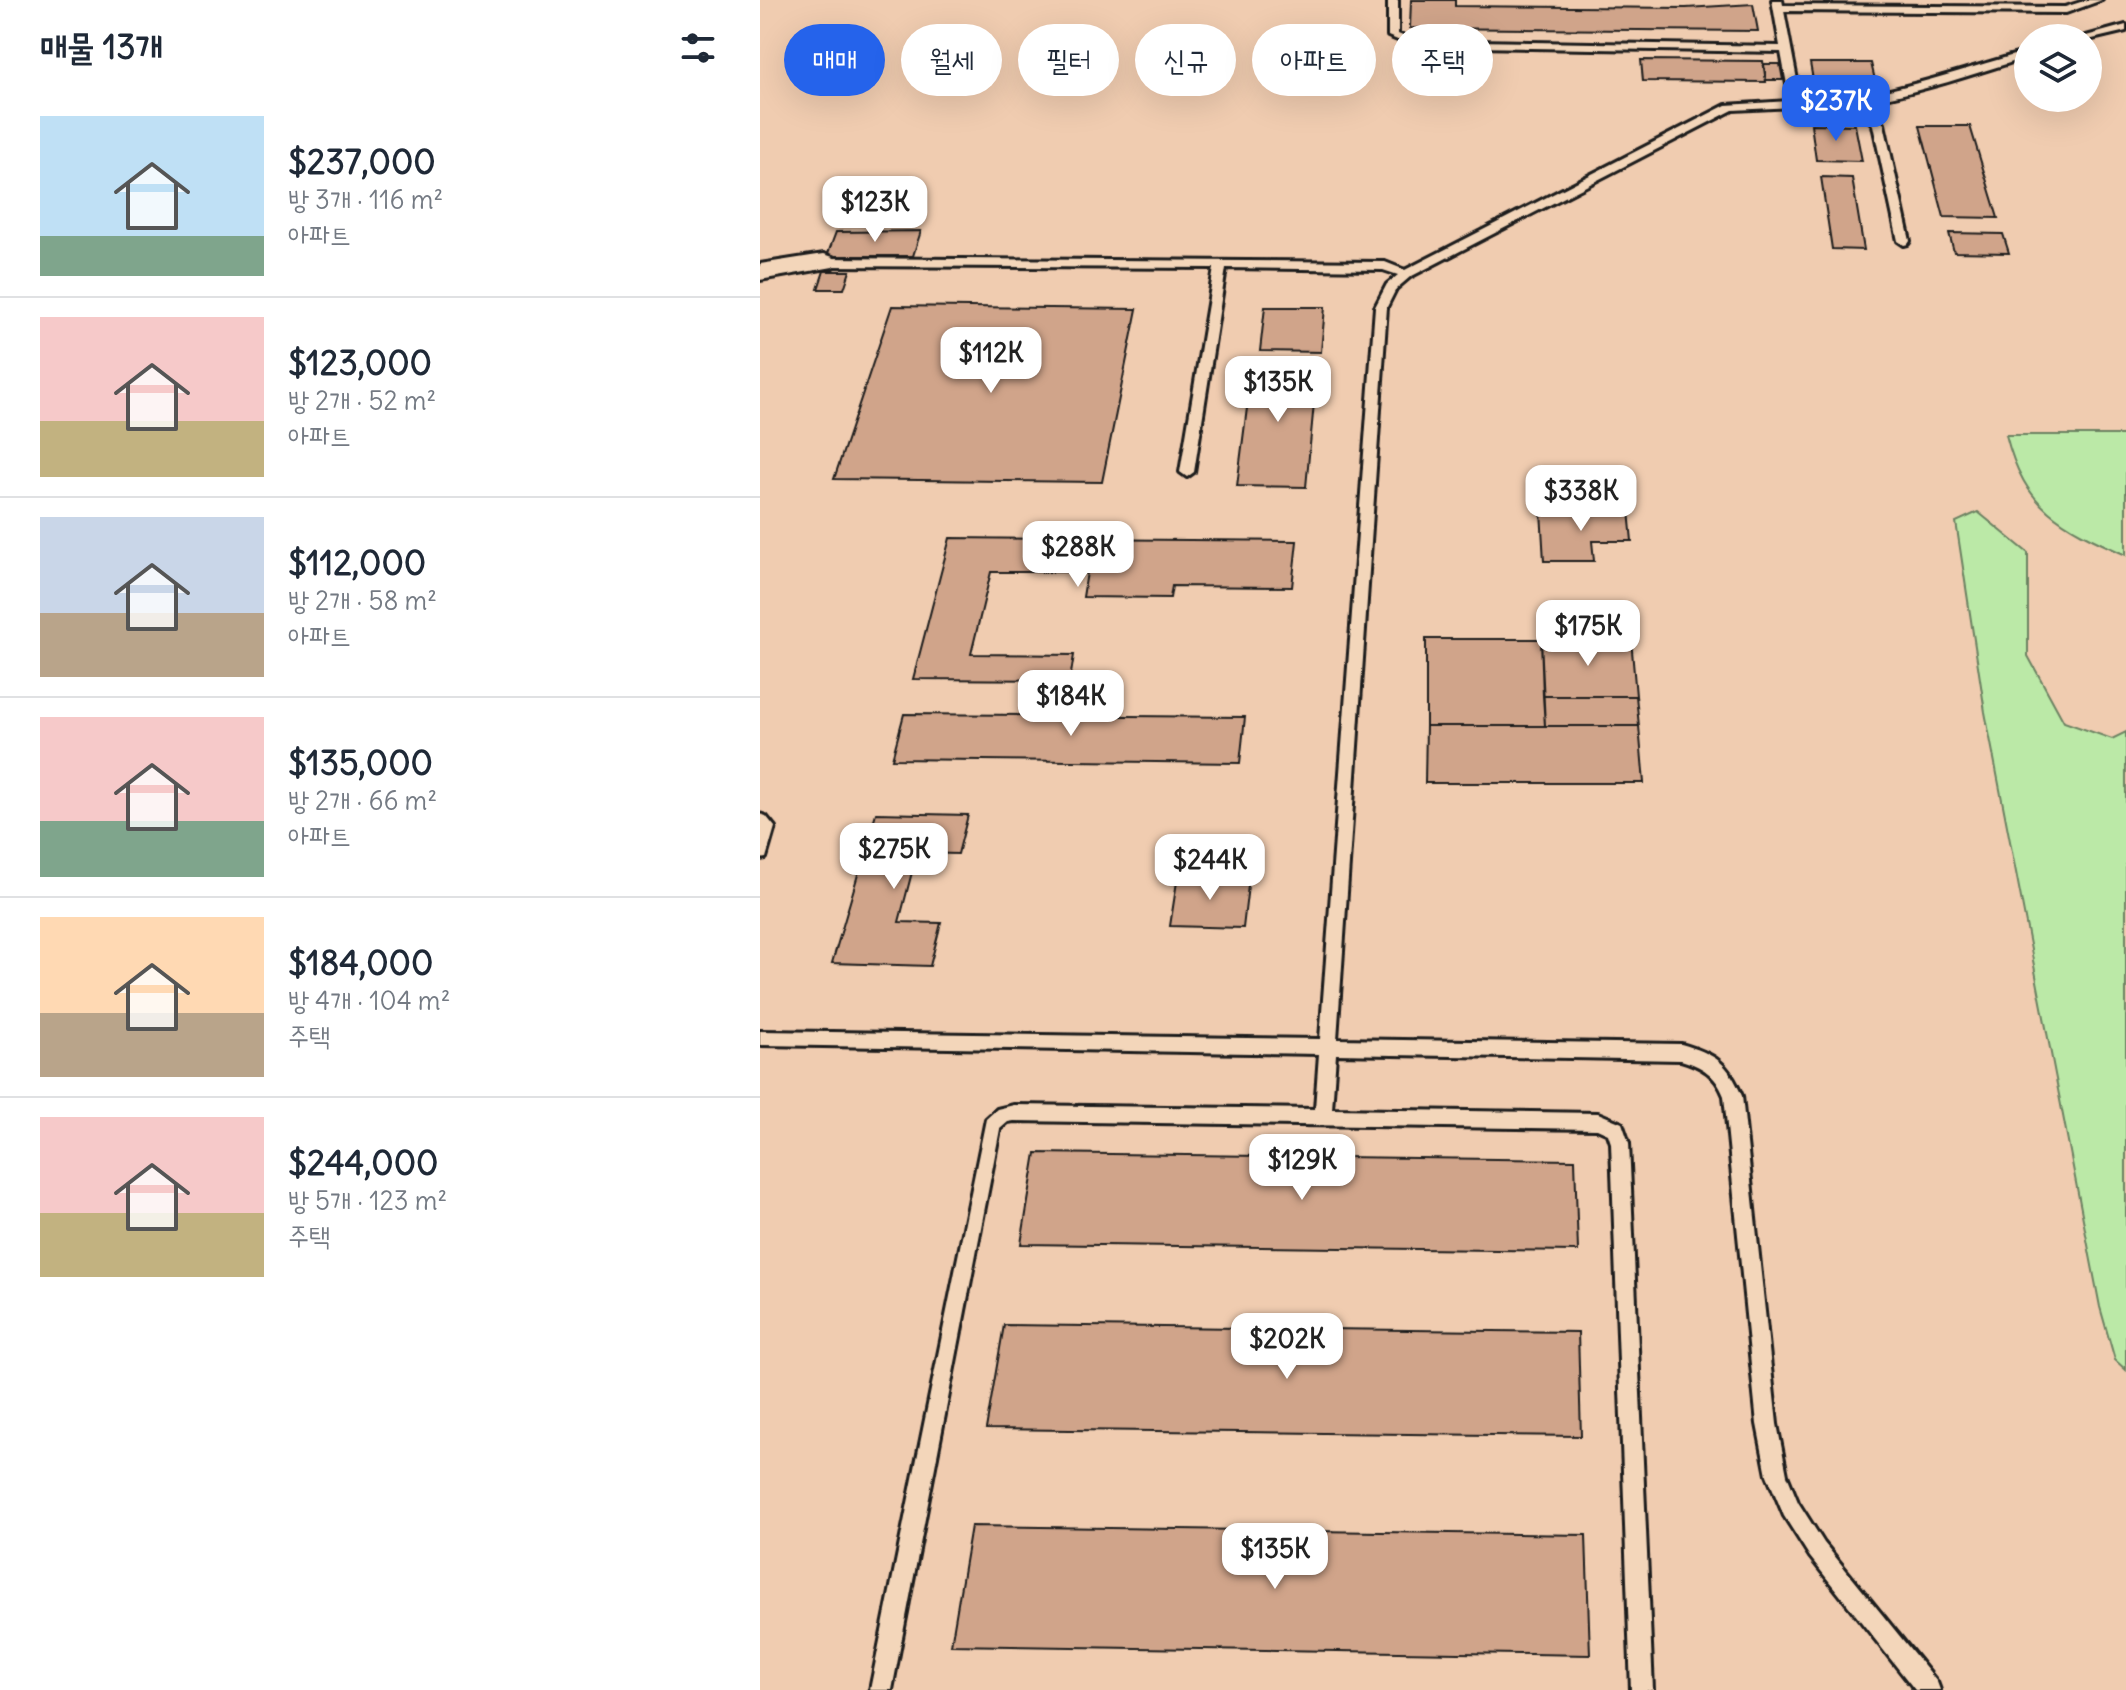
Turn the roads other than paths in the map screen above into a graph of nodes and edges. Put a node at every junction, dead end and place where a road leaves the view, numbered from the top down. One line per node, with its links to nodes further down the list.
1 (1393, 0): 6 (lane)
2 (2097, 0): 3 (lane)
3 (1778, 4): 6 (lane)
4 (2126, 28): 5 (lane)
5 (2102, 34)
6 (1786, 49): 9 (lane)
7 (2014, 58): 8 (lane)
8 (1858, 101): 9 (lane); 10 (lane)
9 (1796, 102): 14 (lane)
10 (1904, 241)
11 (824, 262): 12 (lane); 13 (street)
12 (1221, 265): 14 (lane); 15 (lane)
13 (760, 272)
14 (1406, 274): 19 (lane)
15 (1187, 472)
16 (760, 820): 17 (lane)
17 (760, 853)
18 (760, 1038): 19 (lane)
19 (1327, 1046): 20 (lane); 23 (lane)
20 (1323, 1117): 21 (lane); 22 (lane)
21 (881, 1690)
22 (1642, 1690)
23 (1929, 1690)

